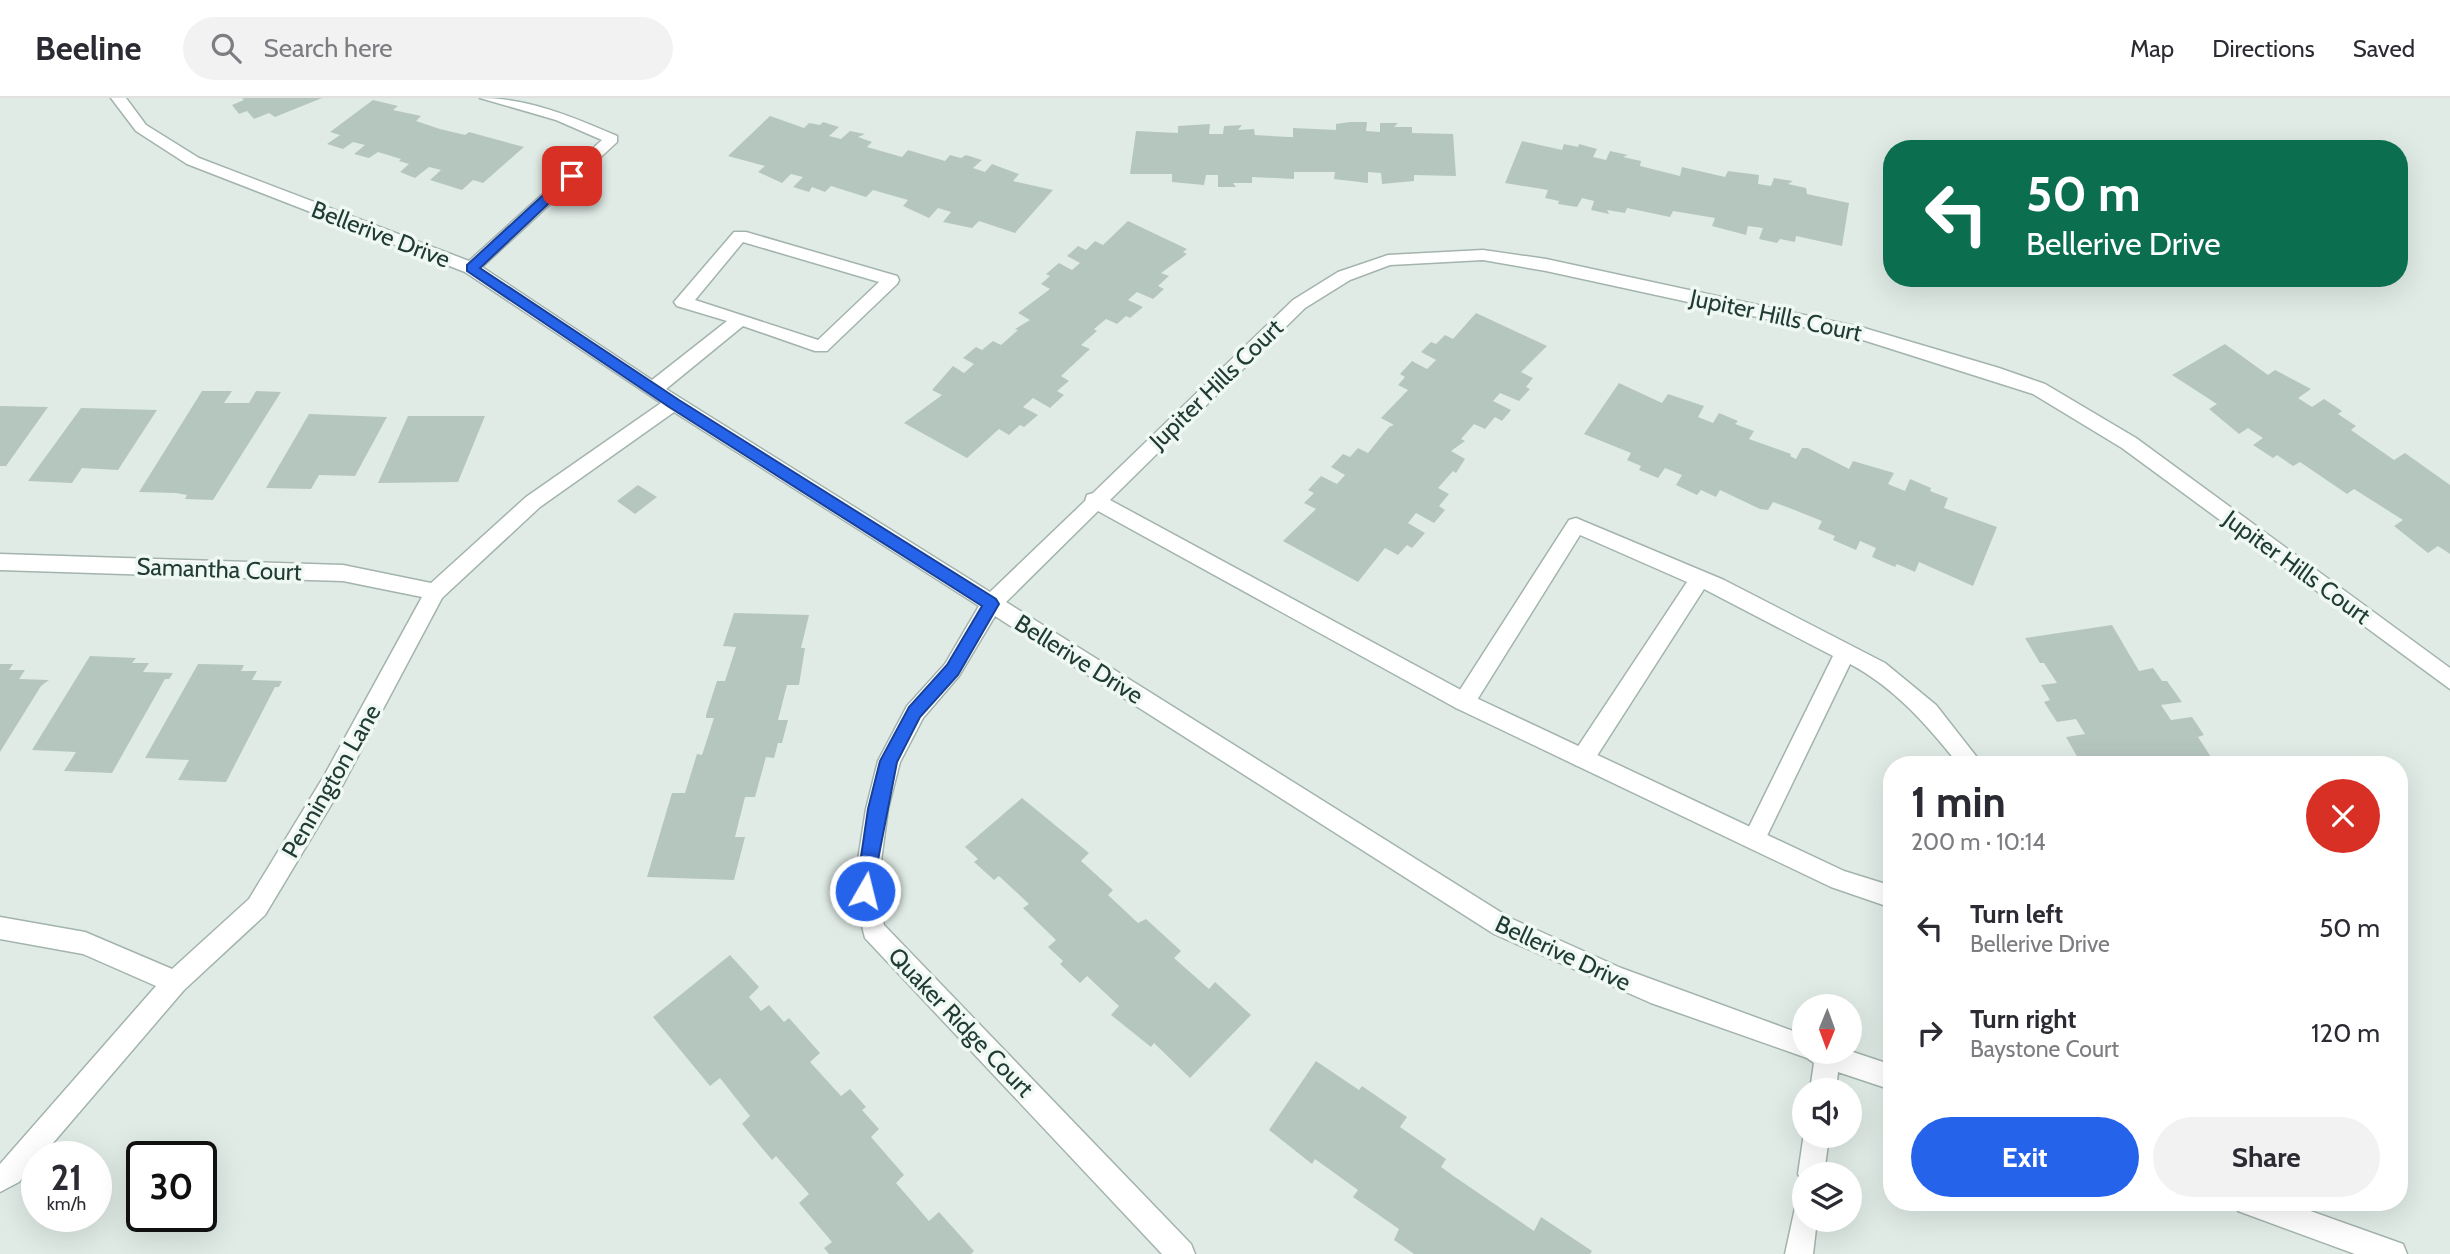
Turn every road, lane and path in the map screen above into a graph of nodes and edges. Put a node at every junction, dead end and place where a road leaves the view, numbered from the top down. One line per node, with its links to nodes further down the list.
1 (118, 98): 3 (street, Bellerive Drive)
2 (487, 98): 3 (street)
3 (471, 268): 5 (street, Bellerive Drive)
4 (741, 319): 4 (street); 5 (street)
5 (653, 389): 6 (street, Bellerive Drive)
6 (674, 403): 10 (street, Pennington Lane); 11 (street, Bellerive Drive)
7 (1094, 500): 11 (street, Jupiter Hills Court); 13 (street, Jupiter Hills Court); 14 (street)
8 (0, 562): 10 (street, Samantha Court)
9 (1700, 578): 12 (street); 14 (street); 16 (street)
10 (435, 592): 20 (street, Pennington Lane)
11 (991, 604): 21 (street, Bellerive Drive); 27 (street, Quaker Ridge Court)
12 (1845, 652): 15 (street); 17 (street)
13 (2450, 680)
14 (1464, 702): 16 (street)
15 (1965, 756)
16 (1583, 758): 17 (street)
17 (1754, 839): 18 (street)
18 (1883, 894)
19 (0, 928): 20 (street)
20 (175, 982): 24 (street, Pennington Lane)
21 (1792, 1043)
22 (1852, 1064): 23 (street)
23 (1883, 1075)
24 (0, 1179)
25 (2272, 1211): 29 (street)
26 (1802, 1232): 28 (street)
27 (1181, 1254)
28 (1799, 1254)
29 (2393, 1254)

